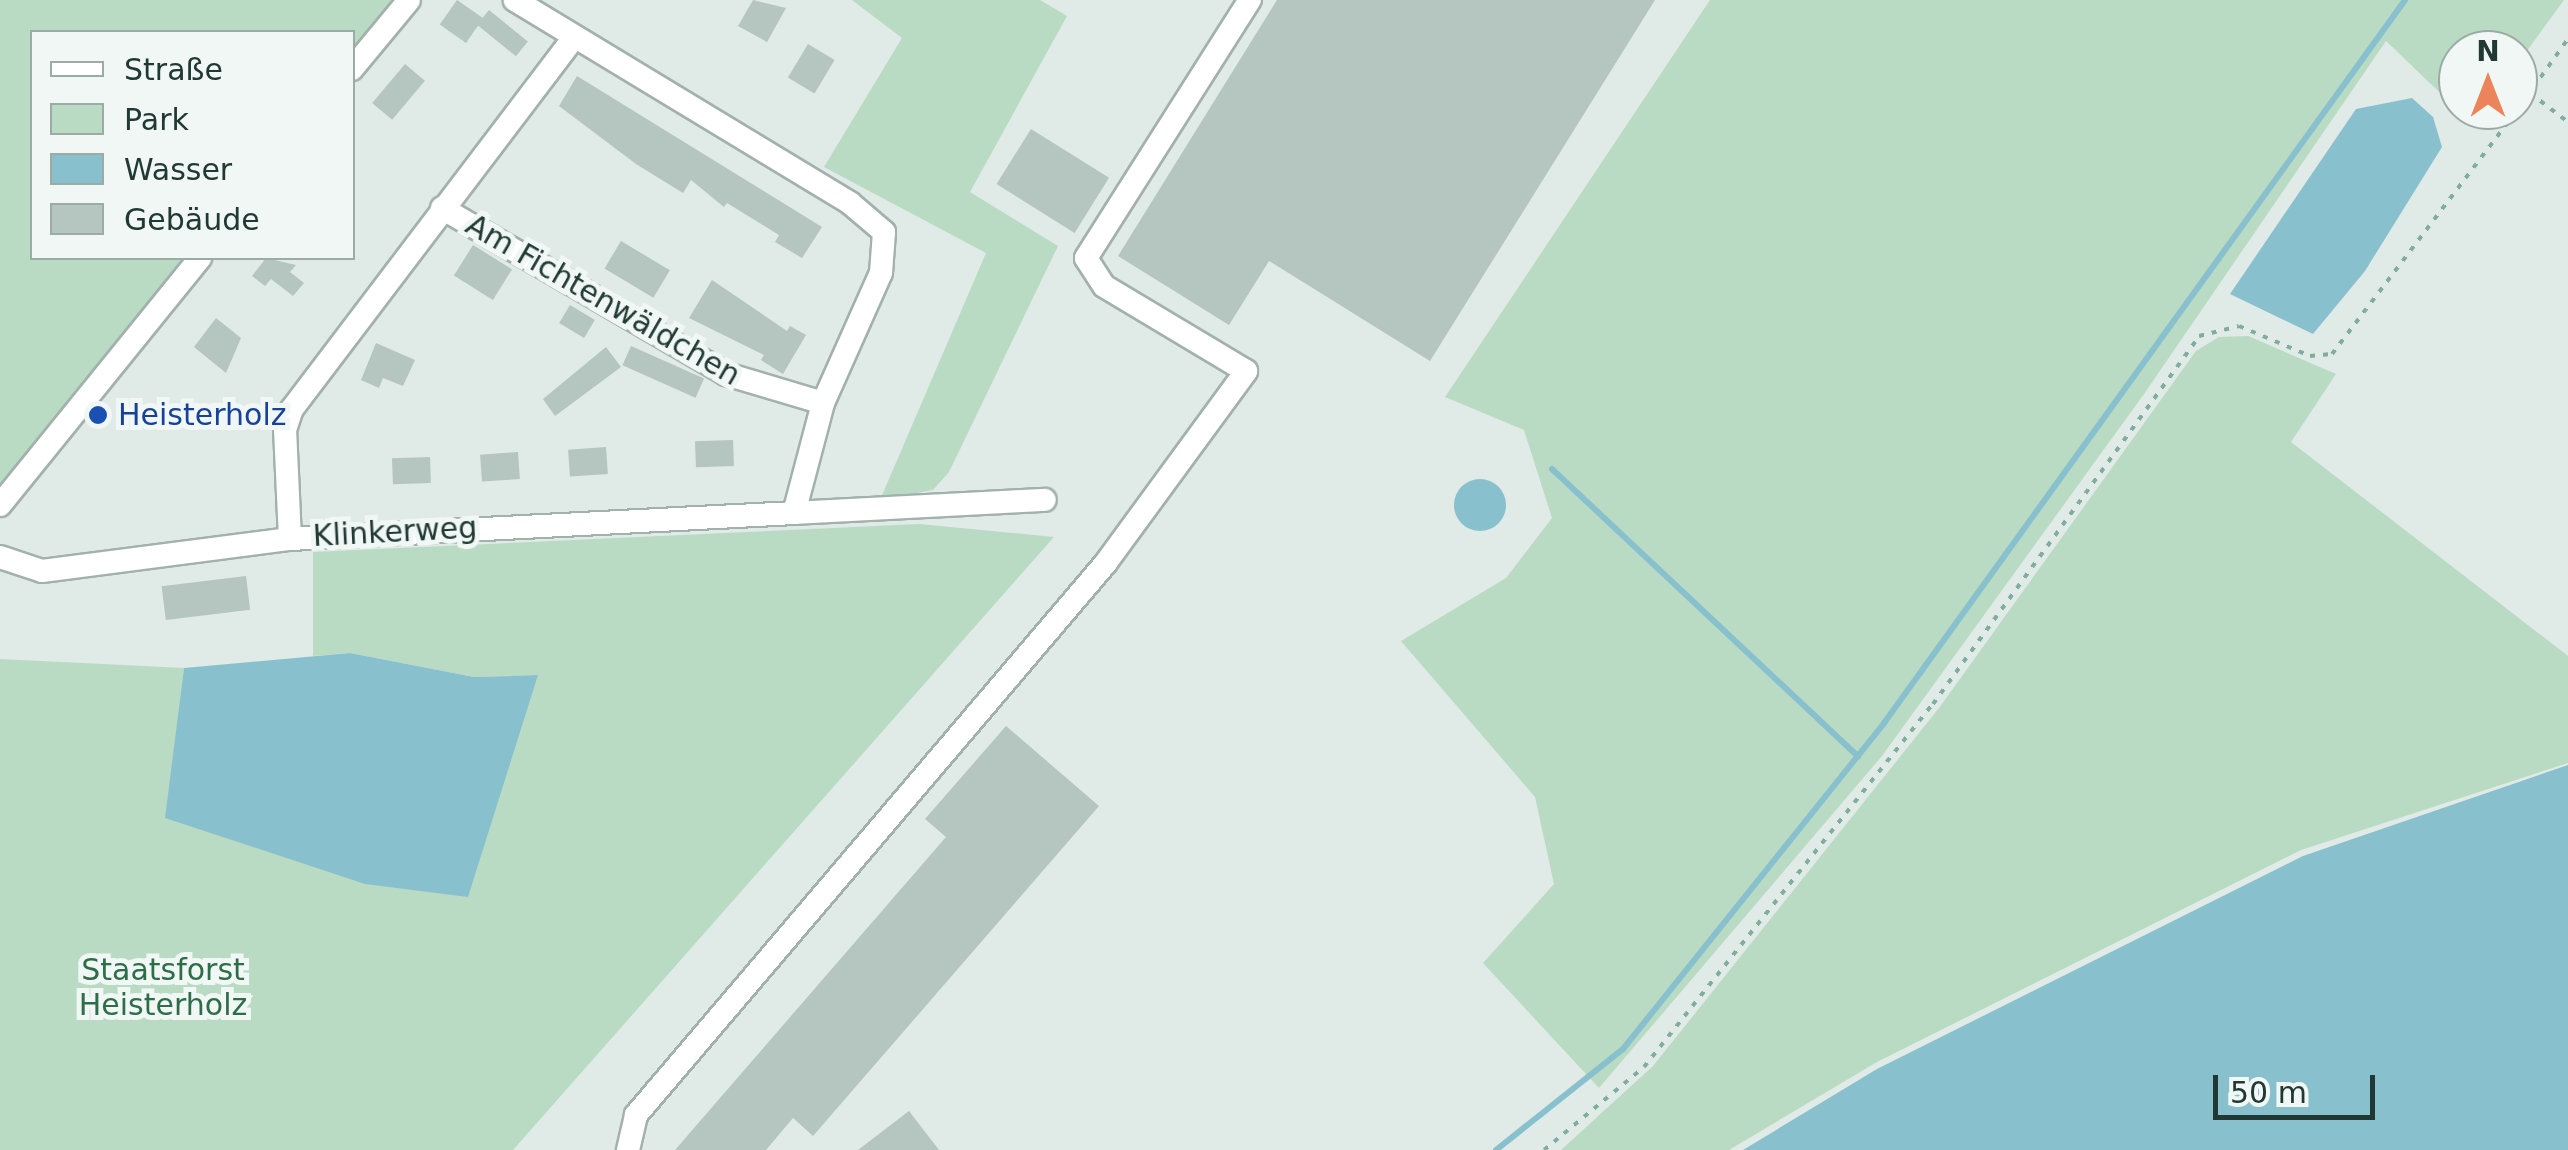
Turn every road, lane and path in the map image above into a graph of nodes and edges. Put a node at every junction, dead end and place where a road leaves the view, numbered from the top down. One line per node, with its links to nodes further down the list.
1 (409, 0): 6 (street)
2 (515, 0): 4 (street)
3 (1250, 0): 19 (street)
4 (574, 37): 11 (street, Am Fichtenwäldchen); 13 (street)
5 (2568, 39): 7 (path)
6 (355, 66)
7 (2538, 81)
8 (2538, 98): 9 (path)
9 (2568, 122)
10 (2502, 130): 20 (path)
11 (442, 208): 13 (street, Am Fichtenwäldchen); 17 (street, Am Fichtenwäldchen)
12 (198, 260): 15 (street)
13 (824, 403): 16 (street)
14 (1045, 500): 16 (street, Klinkerweg)
15 (0, 505)
16 (794, 513): 17 (street, Klinkerweg)
17 (290, 538): 18 (street, Klinkerweg)
18 (0, 557)
19 (628, 1150)
20 (1544, 1150)

